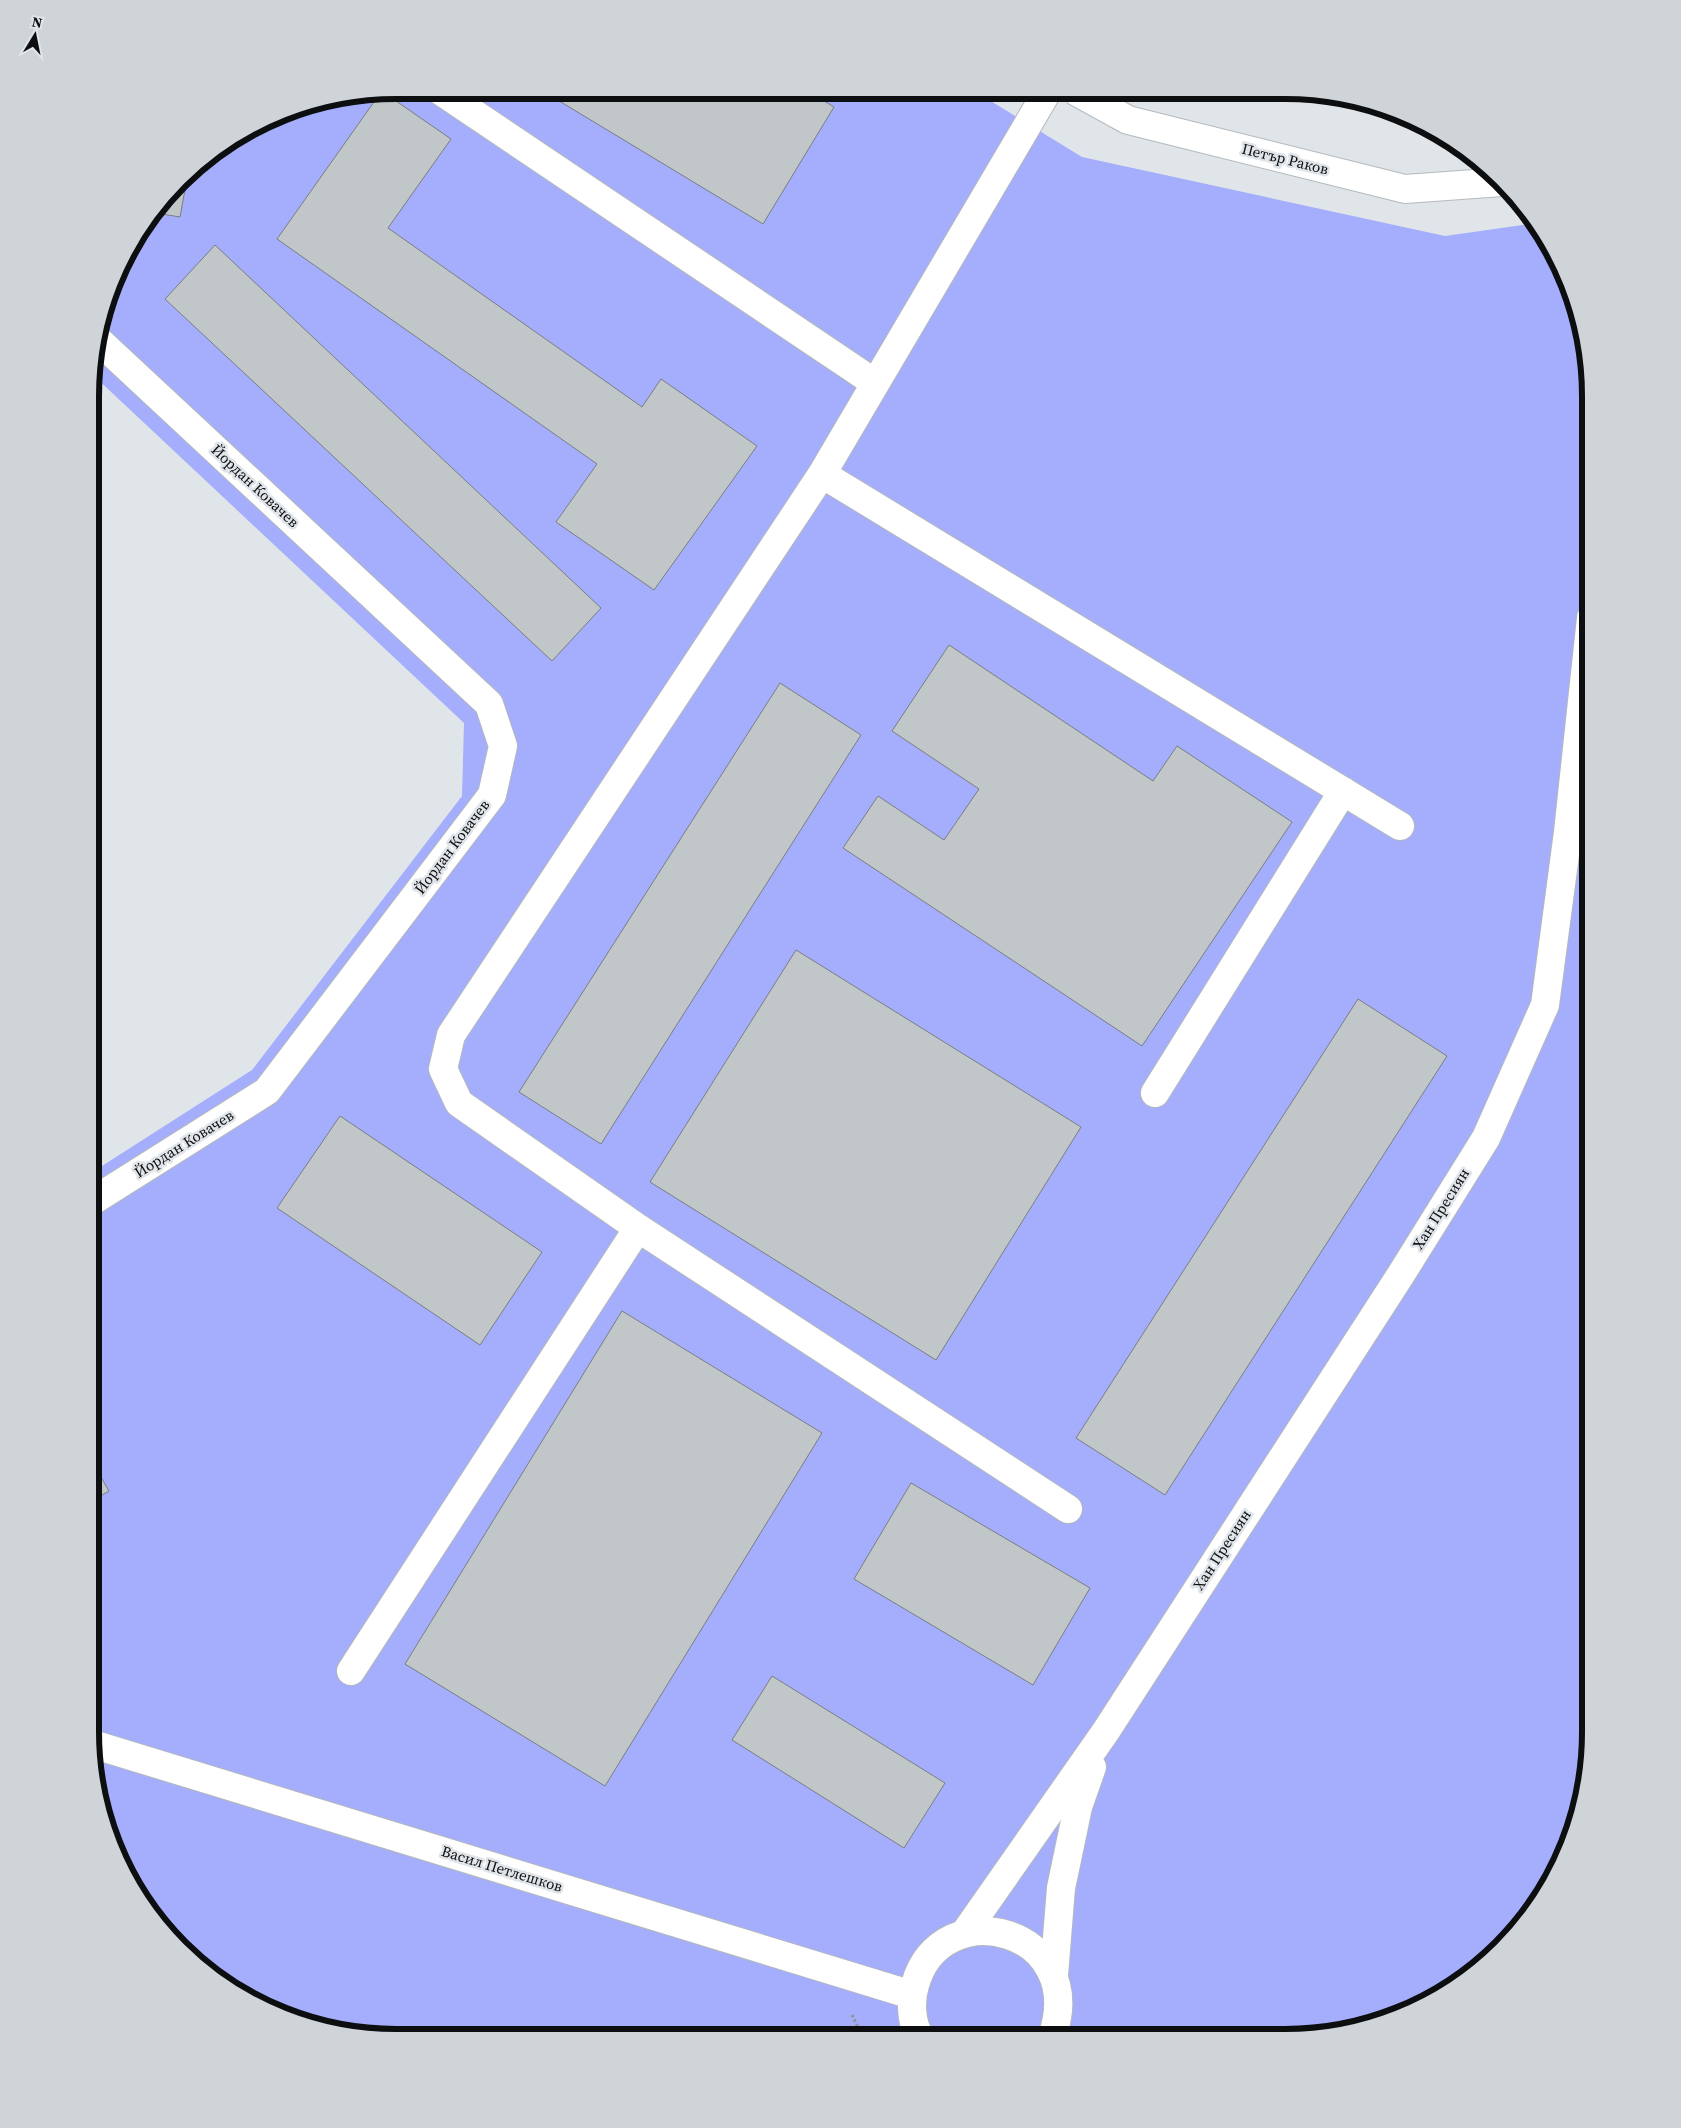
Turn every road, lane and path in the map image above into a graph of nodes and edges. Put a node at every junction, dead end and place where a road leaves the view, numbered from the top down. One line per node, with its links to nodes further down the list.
1 (452, 99): 6 (street)
2 (1043, 99): 6 (street)
3 (1090, 99): 4 (street, Петър Раков)
4 (1492, 183)
5 (103, 345): 13 (street, Йордан Ковачев)
6 (875, 383): 7 (street)
7 (822, 474): 8 (street); 14 (street)
8 (1343, 791): 10 (street); 12 (street)
9 (1582, 794): 11 (street, Хан Пресиян)
10 (1400, 826)
11 (1580, 833): 17 (street, Хан Пресиян)
12 (1155, 1093)
13 (99, 1193)
14 (638, 1228): 15 (street); 16 (street)
15 (1068, 1509)
16 (351, 1671)
17 (1106, 1731): 19 (street, Хан Пресиян); 20 (street, Хан Пресиян)
18 (99, 1746): 21 (street, Васил Петлешков)
19 (964, 1934): 20 (street); 21 (street)
20 (1054, 1975): 23 (street)
21 (912, 1995): 22 (street)
22 (917, 2029)
23 (1055, 2029)

